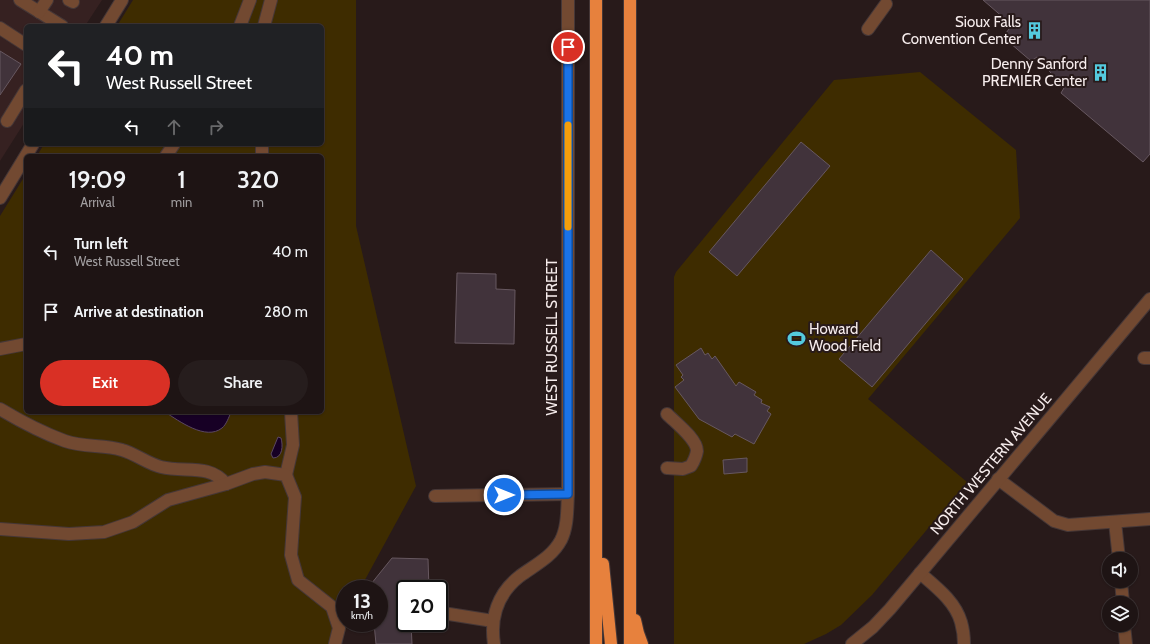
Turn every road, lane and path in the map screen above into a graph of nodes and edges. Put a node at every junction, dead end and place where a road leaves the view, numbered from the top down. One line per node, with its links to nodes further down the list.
1 (20, 0): 10 (street)
2 (47, 0): 10 (street)
3 (122, 0): 12 (street)
4 (250, 0): 13 (street)
5 (271, 0): 14 (street)
6 (568, 0): 32 (street, WEST RUSSELL STREET)
7 (596, 0): 34 (highway)
8 (630, 0): 39 (highway)
9 (886, 4): 16 (street)
10 (40, 12): 11 (street)
11 (59, 24)
12 (107, 24)
13 (241, 24)
14 (265, 24)
15 (0, 28): 17 (street)
16 (868, 29)
17 (24, 44)
18 (24, 93): 19 (street)
19 (7, 121)
20 (24, 159): 21 (street)
21 (0, 198)
22 (1150, 299): 30 (street, NORTH WESTERN AVENUE)
23 (24, 344): 24 (street)
24 (0, 350)
25 (0, 409): 31 (street)
26 (291, 414): 29 (street)
27 (667, 414): 28 (street)
28 (667, 468)
29 (286, 475): 31 (street); 44 (street)
30 (998, 480): 36 (street); 40 (street, NORTH WESTERN AVENUE)
31 (226, 484): 37 (street)
32 (568, 494): 33 (street); 42 (street, WEST RUSSELL STREET)
33 (435, 496)
34 (596, 515): 46 (highway); 47 (highway)
35 (1150, 518): 36 (street)
36 (1115, 522): 38 (street)
37 (0, 529)
38 (1118, 552)
39 (630, 561): 48 (highway); 49 (highway)
40 (920, 573): 50 (street, NORTH WESTERN AVENUE); 51 (street)
41 (449, 614): 42 (street)
42 (493, 620): 45 (street, WEST RUSSELL STREET)
43 (1125, 632): 52 (street)
44 (335, 644)
45 (494, 644)
46 (596, 644)
47 (611, 644)
48 (630, 644)
49 (642, 644)
50 (852, 644)
51 (964, 644)
52 (1126, 644)

